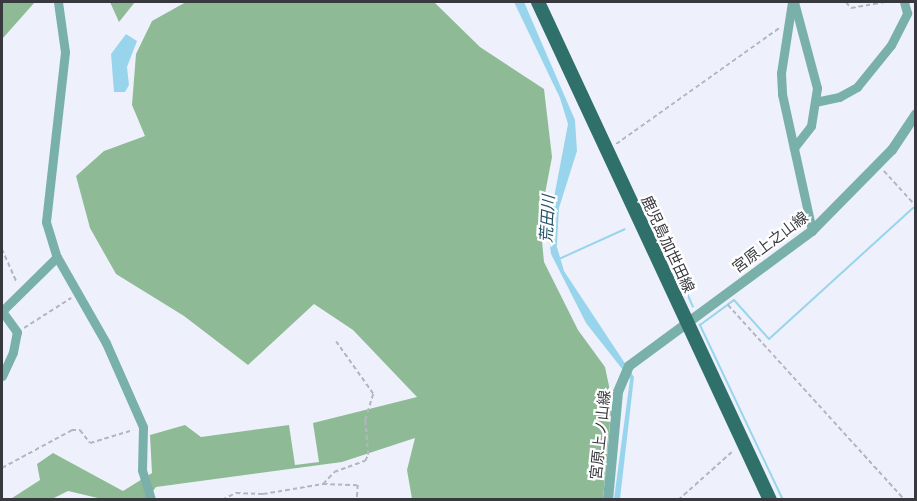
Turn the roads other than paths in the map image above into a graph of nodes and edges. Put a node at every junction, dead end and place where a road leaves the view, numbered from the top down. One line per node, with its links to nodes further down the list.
1 (58, 2): 9 (street)
2 (538, 2): 11 (main road, 鹿児島加世田線)
3 (793, 2): 5 (street); 7 (street)
4 (904, 2): 5 (street)
5 (815, 102): 7 (street)
6 (915, 114): 8 (street, 宮原上之山線)
7 (794, 148): 8 (street)
8 (812, 231): 11 (street, 宮原上之山線)
9 (57, 257): 10 (street); 14 (street)
10 (2, 311): 13 (street)
11 (686, 323): 12 (street, 宮原上之山線); 16 (main road, 鹿児島加世田線)
12 (624, 375): 15 (street, 宮原上ノ山線)
13 (2, 376)
14 (151, 500)
15 (608, 500)
16 (770, 500)

